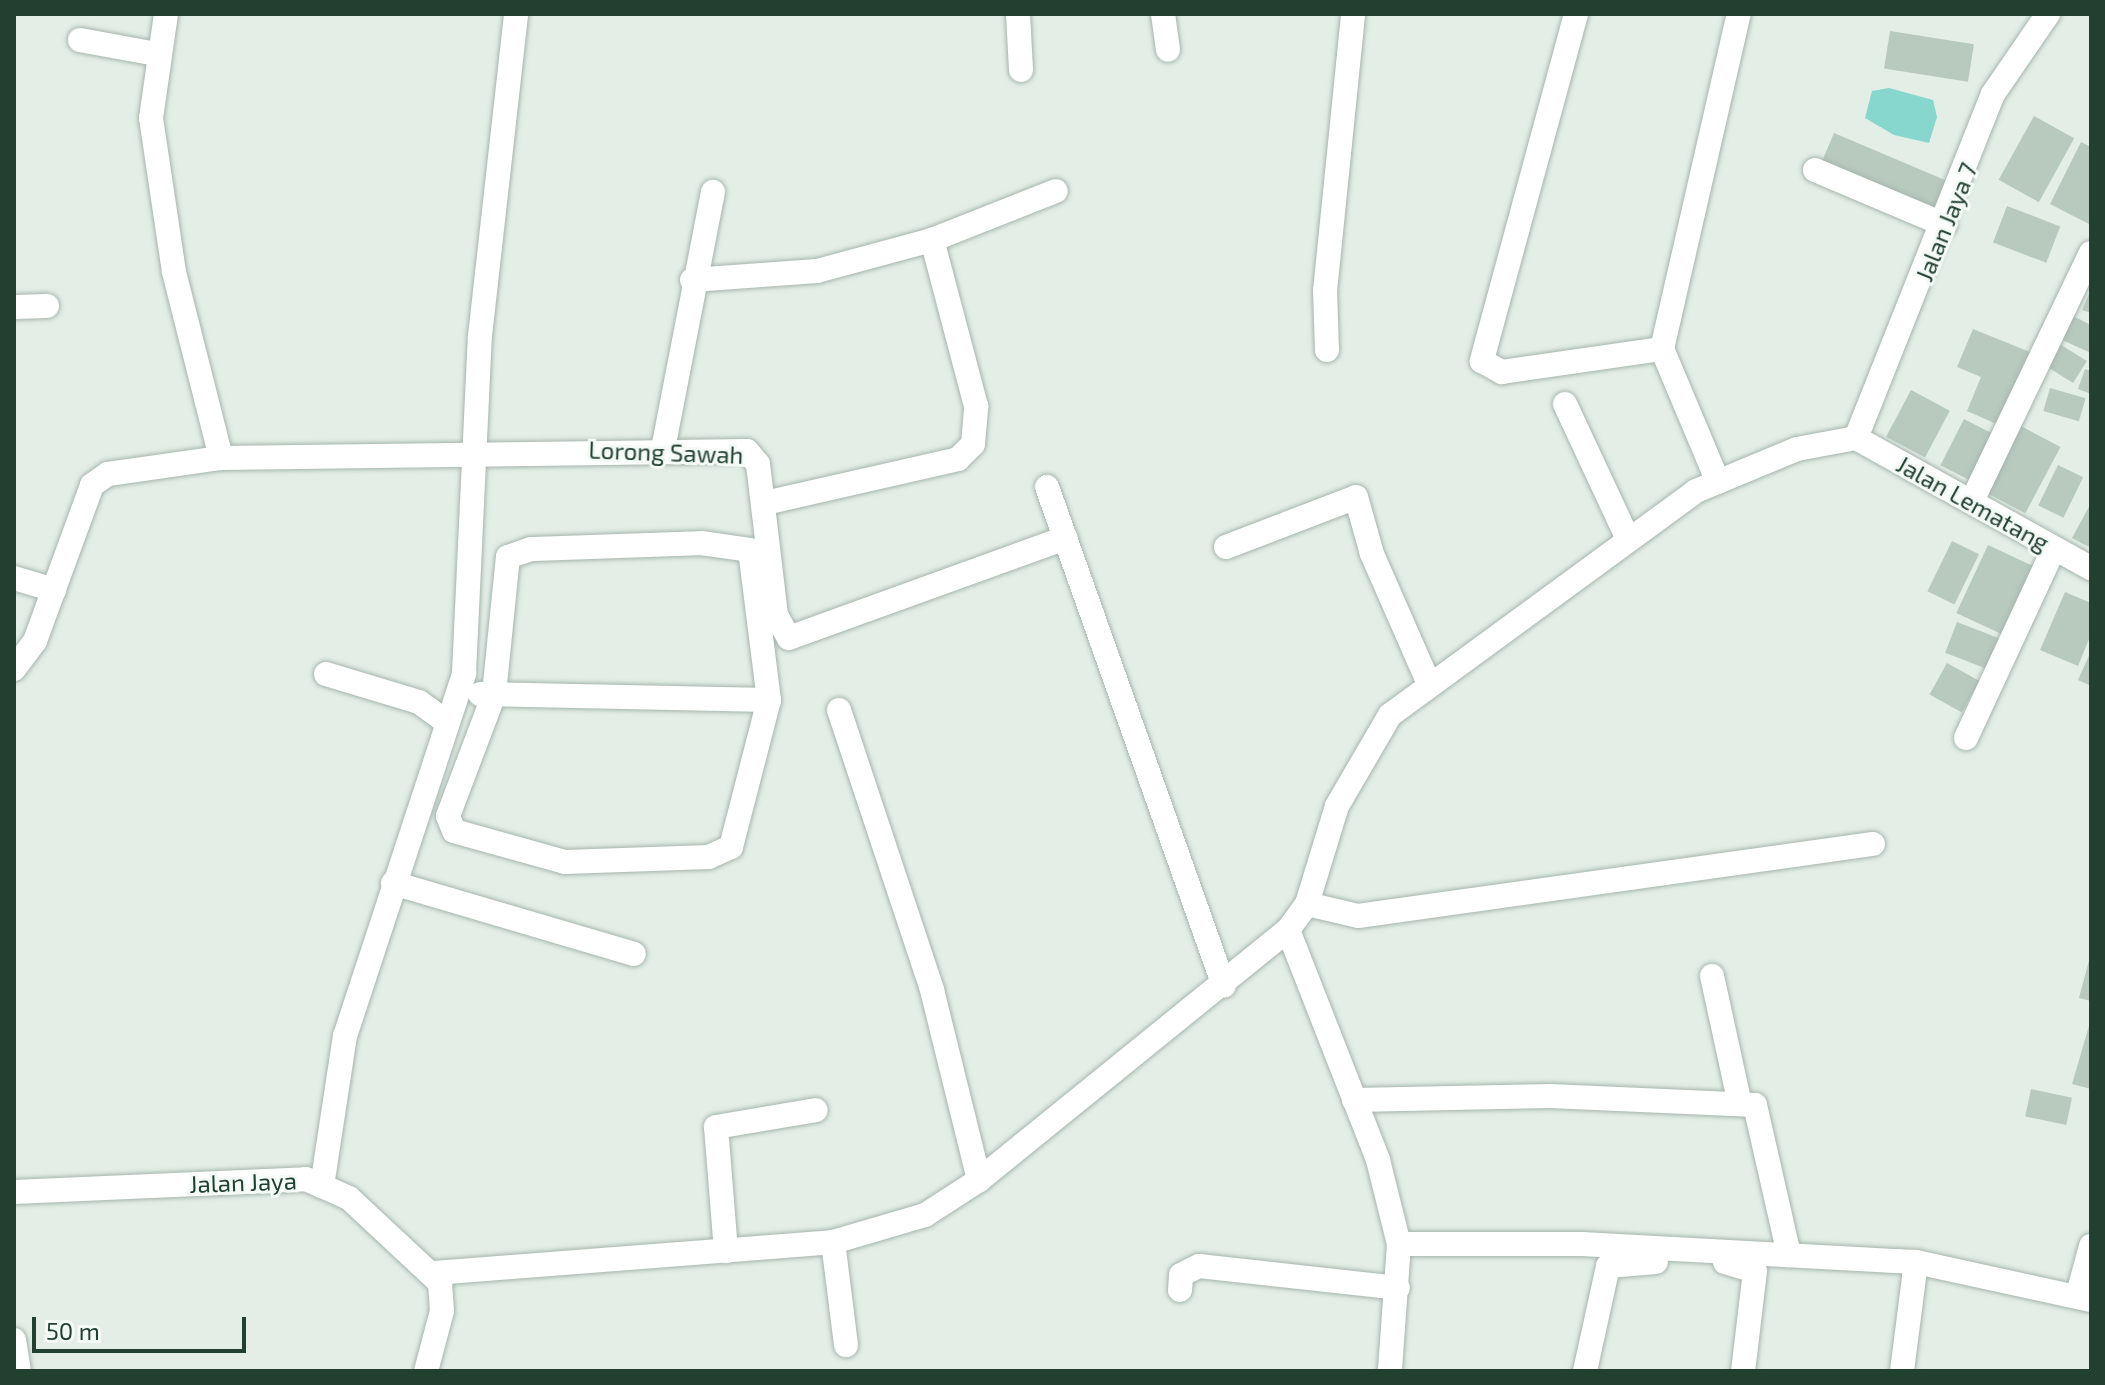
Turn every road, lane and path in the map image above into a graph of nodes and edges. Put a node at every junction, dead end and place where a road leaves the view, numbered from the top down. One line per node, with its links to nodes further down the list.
1 (166, 14): 11 (street)
2 (516, 14): 27 (street)
3 (1018, 14): 12 (street)
4 (1163, 14): 10 (street)
5 (1353, 14): 23 (street)
6 (1576, 14): 22 (street)
7 (1739, 14): 22 (street)
8 (2048, 14): 16 (street, Jalan Jaya 7)
9 (80, 40): 11 (street)
10 (1168, 50)
11 (156, 54): 28 (street)
12 (1021, 70)
13 (1815, 170): 16 (street)
14 (1056, 191): 17 (street)
15 (713, 192): 19 (street)
16 (1945, 225): 25 (street, Jalan Jaya 7)
17 (932, 240): 19 (street); 32 (street)
18 (2091, 253): 31 (street)
19 (692, 280): 26 (street)
20 (47, 306): 21 (street)
21 (14, 307)
22 (1662, 349): 29 (street)
23 (1327, 350)
24 (1565, 404): 34 (street)
25 (1856, 438): 29 (street); 31 (street, Jalan Lematang)
26 (663, 449): 27 (street, Lorong Sawah); 32 (street, Lorong Sawah)
27 (476, 450): 28 (street, Lorong Sawah); 44 (street)
28 (221, 458): 39 (street, Lorong Sawah)
29 (1718, 482): 34 (street)
30 (1047, 487): 33 (street)
31 (1972, 501): 36 (street, Jalan Lematang)
32 (765, 503): 33 (street, Lorong Sawah)
33 (1066, 538): 55 (street)
34 (1628, 539): 42 (street)
35 (1226, 547): 42 (street)
36 (2054, 548): 37 (street, Jalan Lematang); 48 (street)
37 (2091, 568)
38 (14, 578): 39 (street)
39 (54, 590): 40 (street)
40 (14, 669)
41 (326, 674): 47 (street)
42 (1429, 684): 51 (street)
43 (494, 694): 44 (street); 45 (street); 45 (street); 45 (street)
44 (457, 695): 47 (street)
45 (769, 700)
46 (839, 710): 59 (street)
47 (447, 722): 50 (street)
48 (1966, 738)
49 (1873, 844): 51 (street)
50 (393, 883): 53 (street); 60 (street)
51 (1307, 904): 52 (street)
52 (1288, 930): 55 (street); 56 (street)
53 (634, 954)
54 (1712, 976): 57 (street)
55 (1224, 986): 59 (street)
56 (1354, 1100): 57 (street); 63 (street)
57 (1739, 1100): 66 (street)
58 (816, 1110): 65 (street)
59 (979, 1180): 62 (street)
60 (322, 1186): 61 (street, Jalan Jaya); 68 (street, Jalan Jaya)
61 (14, 1192)
62 (833, 1242): 65 (street); 73 (street)
63 (1399, 1244): 66 (street); 69 (street)
64 (2091, 1246): 71 (street)
65 (726, 1251): 68 (street)
66 (1789, 1255): 67 (street)
67 (1916, 1262): 71 (street); 79 (street)
68 (433, 1273): 75 (street)
69 (1398, 1288): 70 (street); 76 (street)
70 (1180, 1290)
71 (2085, 1297)
72 (14, 1340): 74 (street)
73 (846, 1345)
74 (19, 1371)
75 (426, 1371)
76 (1390, 1371)
77 (1585, 1371): 78 (street)
78 (1743, 1371)
79 (1902, 1371)

